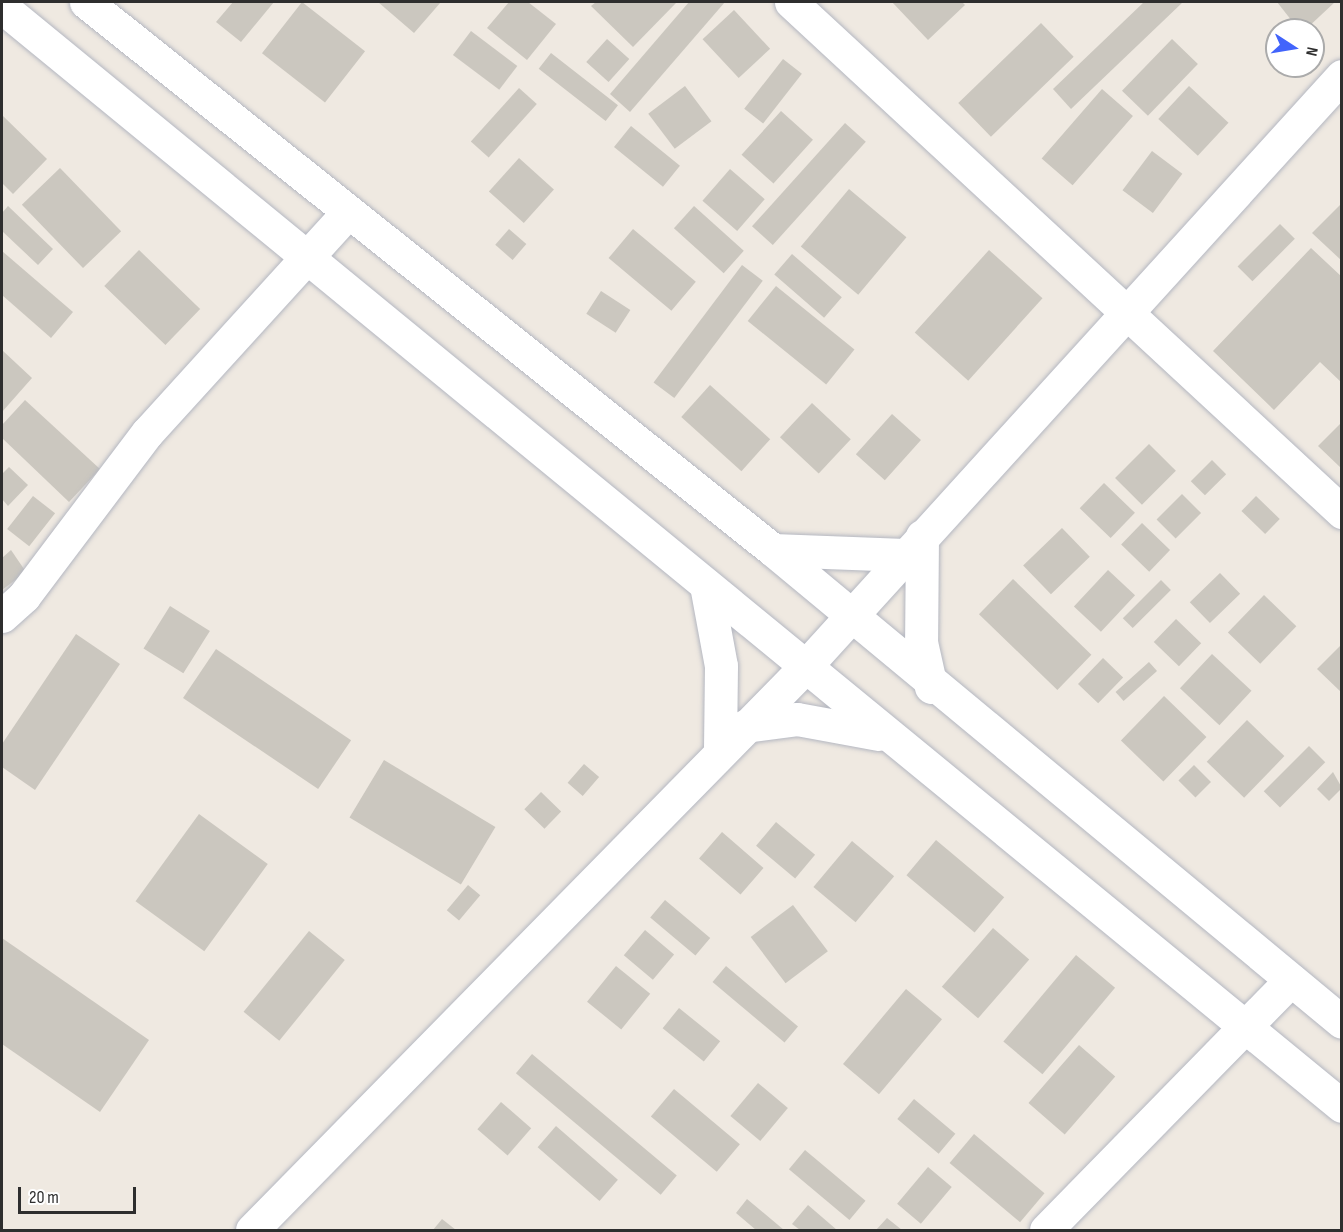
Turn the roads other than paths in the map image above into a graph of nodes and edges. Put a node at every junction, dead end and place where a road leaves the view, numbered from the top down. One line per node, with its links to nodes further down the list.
1 (86, 2): 5 (street)
2 (791, 2): 7 (street)
3 (2, 6): 6 (street)
4 (1341, 76): 7 (street)
5 (346, 214): 6 (street); 10 (street)
6 (308, 260): 11 (street); 12 (street)
7 (1128, 312): 8 (street); 9 (street)
8 (1341, 512)
9 (914, 545): 10 (street); 13 (street); 15 (street)
10 (773, 550): 13 (street)
11 (706, 585): 14 (street); 18 (street)
12 (2, 615)
13 (849, 617): 14 (street); 15 (street)
14 (804, 668): 16 (street); 17 (street)
15 (931, 687): 19 (street)
16 (745, 726): 17 (street); 18 (street)
17 (886, 735): 21 (street)
18 (720, 752): 23 (street)
19 (1291, 980): 20 (street); 21 (street)
20 (1341, 1022)
21 (1248, 1029): 22 (street); 24 (street)
22 (1341, 1106)
23 (252, 1230)
24 (1046, 1230)

